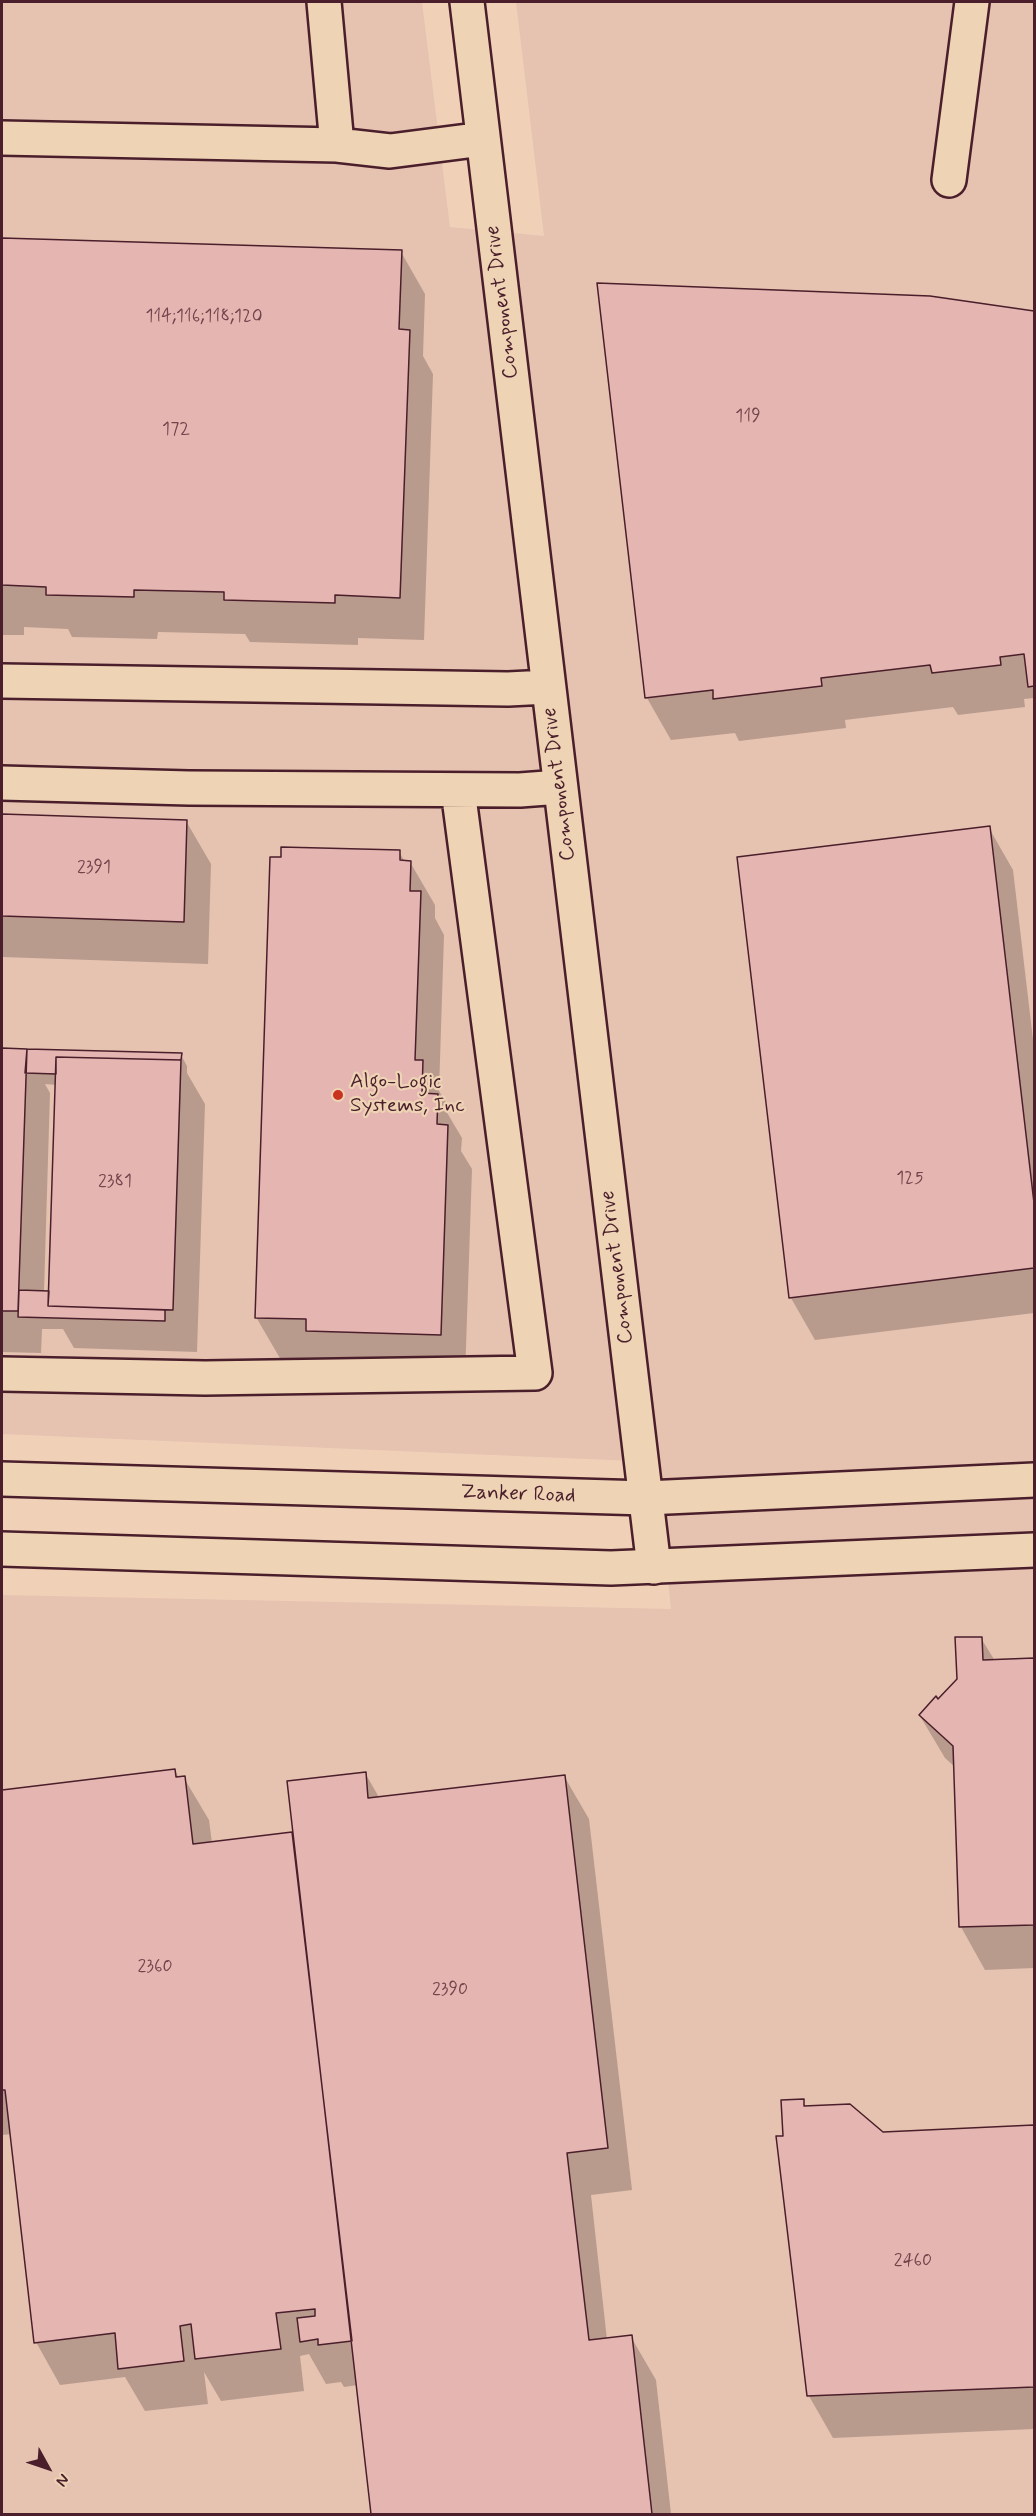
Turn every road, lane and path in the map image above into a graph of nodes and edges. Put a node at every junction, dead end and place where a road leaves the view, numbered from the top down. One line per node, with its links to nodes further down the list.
1 (324, 2): 6 (main road)
2 (467, 2): 5 (main road, Component Drive)
3 (972, 2): 7 (main road)
4 (2, 138): 6 (main road)
5 (483, 139): 6 (main road); 9 (main road, Component Drive)
6 (337, 145)
7 (950, 180)
8 (2, 681): 9 (main road)
9 (548, 687): 11 (main road, Component Drive)
10 (2, 783): 12 (main road)
11 (560, 787): 12 (main road); 16 (main road, Component Drive)
12 (458, 790): 13 (main road)
13 (2, 1374)
14 (2, 1479): 16 (main road, Zanker Road)
15 (1035, 1480): 16 (main road, Zanker Road)
16 (646, 1498): 19 (main road, Component Drive)
17 (2, 1549): 19 (main road)
18 (1035, 1550): 19 (main road)
19 (654, 1567)

